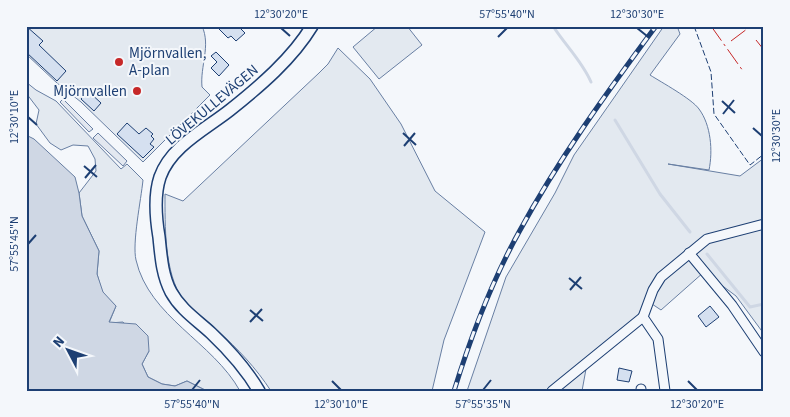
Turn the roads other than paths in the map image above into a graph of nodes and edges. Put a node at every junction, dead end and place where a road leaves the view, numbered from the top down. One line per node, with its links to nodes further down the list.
1 (312, 26): 6 (street, LÖVEKULLEVÄGEN)
2 (764, 224): 3 (street)
3 (690, 253): 4 (street); 5 (street)
4 (643, 317): 7 (street); 8 (street)
5 (764, 352)
6 (259, 391)
7 (552, 391)
8 (665, 391)

